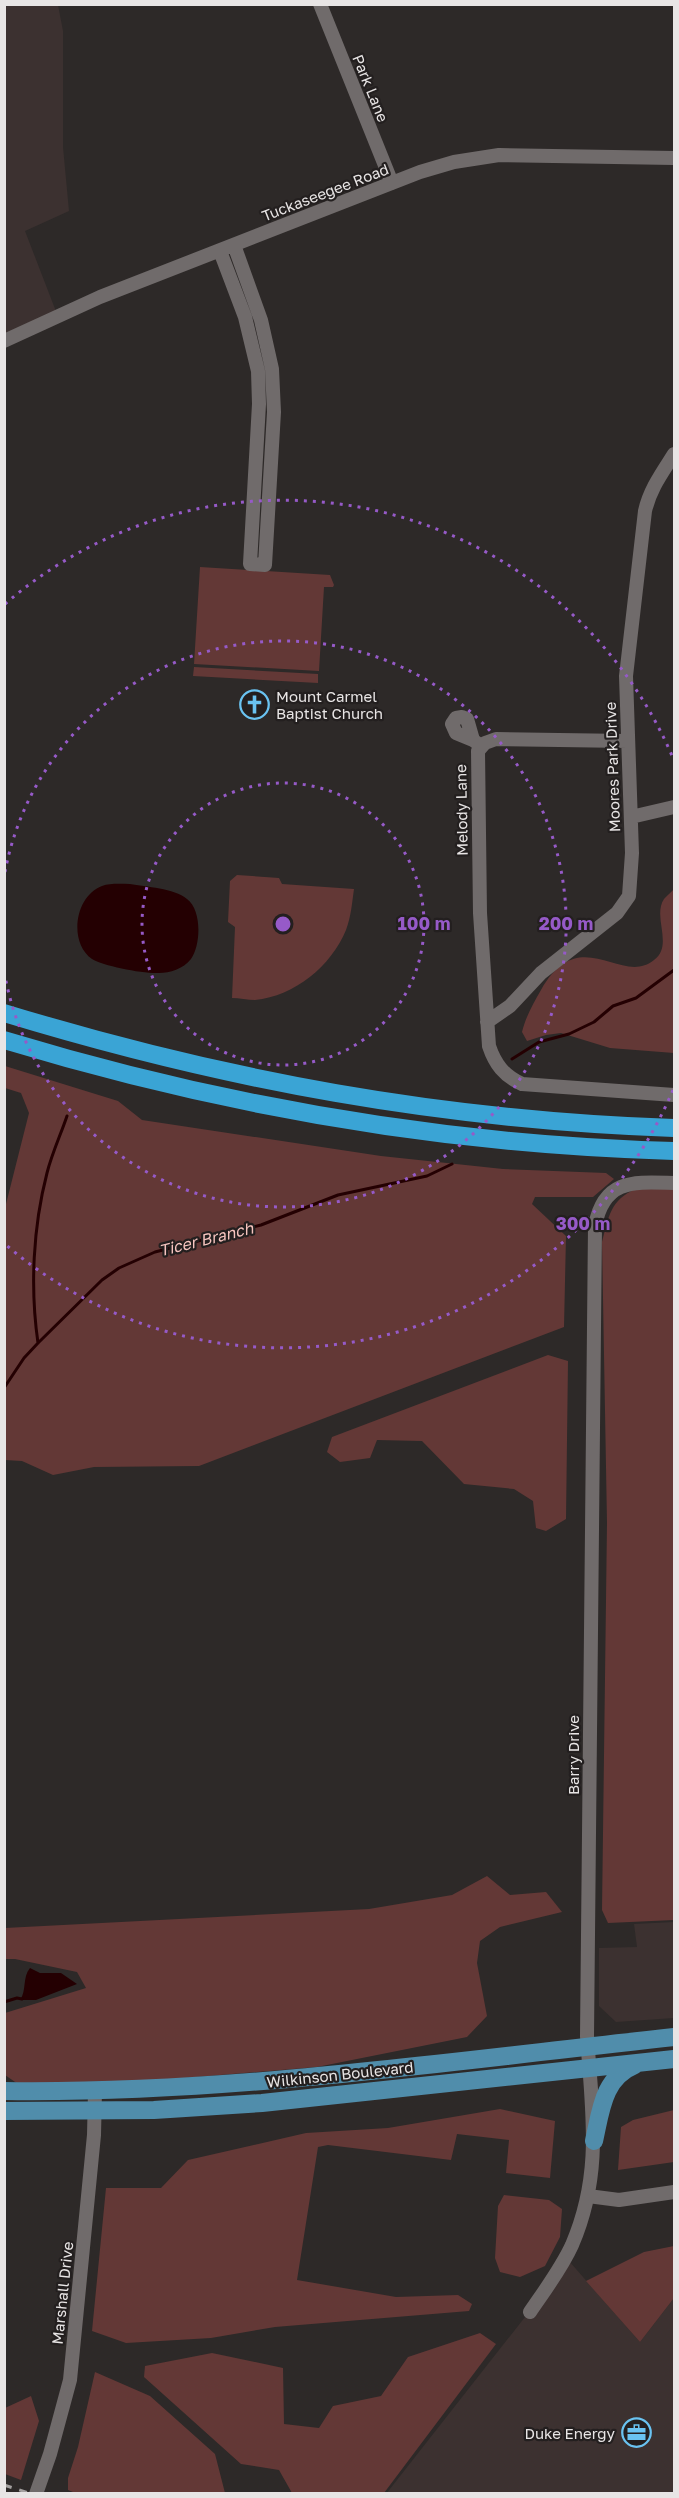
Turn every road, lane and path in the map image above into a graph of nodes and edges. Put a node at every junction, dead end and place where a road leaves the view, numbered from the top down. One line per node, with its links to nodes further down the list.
1 (320, 4): 3 (street, Park Lane)
2 (675, 158): 3 (street, Tuckaseegee Road)
3 (392, 183): 4 (street, Tuckaseegee Road)
4 (234, 245): 5 (street, Tuckaseegee Road); 5 (street)
5 (220, 251): 6 (street, Tuckaseegee Road)
6 (4, 341)
7 (675, 454): 8 (street, Moores Park Drive)
8 (627, 741): 10 (street, Moores Park Drive); 12 (street, Melody Lane)
9 (675, 807): 10 (street)
10 (631, 817): 12 (street, Moores Park Drive)
11 (4, 1013): 15 (highway)
12 (487, 1022): 14 (street, Melody Lane)
13 (4, 1040): 16 (highway)
14 (675, 1095)
15 (675, 1128)
16 (675, 1152)
17 (675, 1183): 19 (street, Barry Drive)
18 (675, 2037): 19 (main road, Wilkinson Boulevard)
19 (588, 2046): 22 (street, Barry Drive); 24 (main road, Wilkinson Boulevard)
20 (675, 2059): 21 (main road, Wilkinson Boulevard)
21 (643, 2062): 22 (main road, Wilkinson Boulevard); 27 (main road)
22 (589, 2068): 26 (main road, Wilkinson Boulevard); 27 (street, Barry Drive)
23 (4, 2091): 24 (main road, Wilkinson Boulevard)
24 (95, 2091): 26 (street, Marshall Drive)
25 (4, 2111): 26 (main road, Wilkinson Boulevard)
26 (96, 2112): 31 (street, Marshall Drive)
27 (594, 2141): 29 (street, Barry Drive)
28 (675, 2192): 29 (street)
29 (588, 2196): 30 (street, Barry Drive)
30 (530, 2312)
31 (36, 2493)

